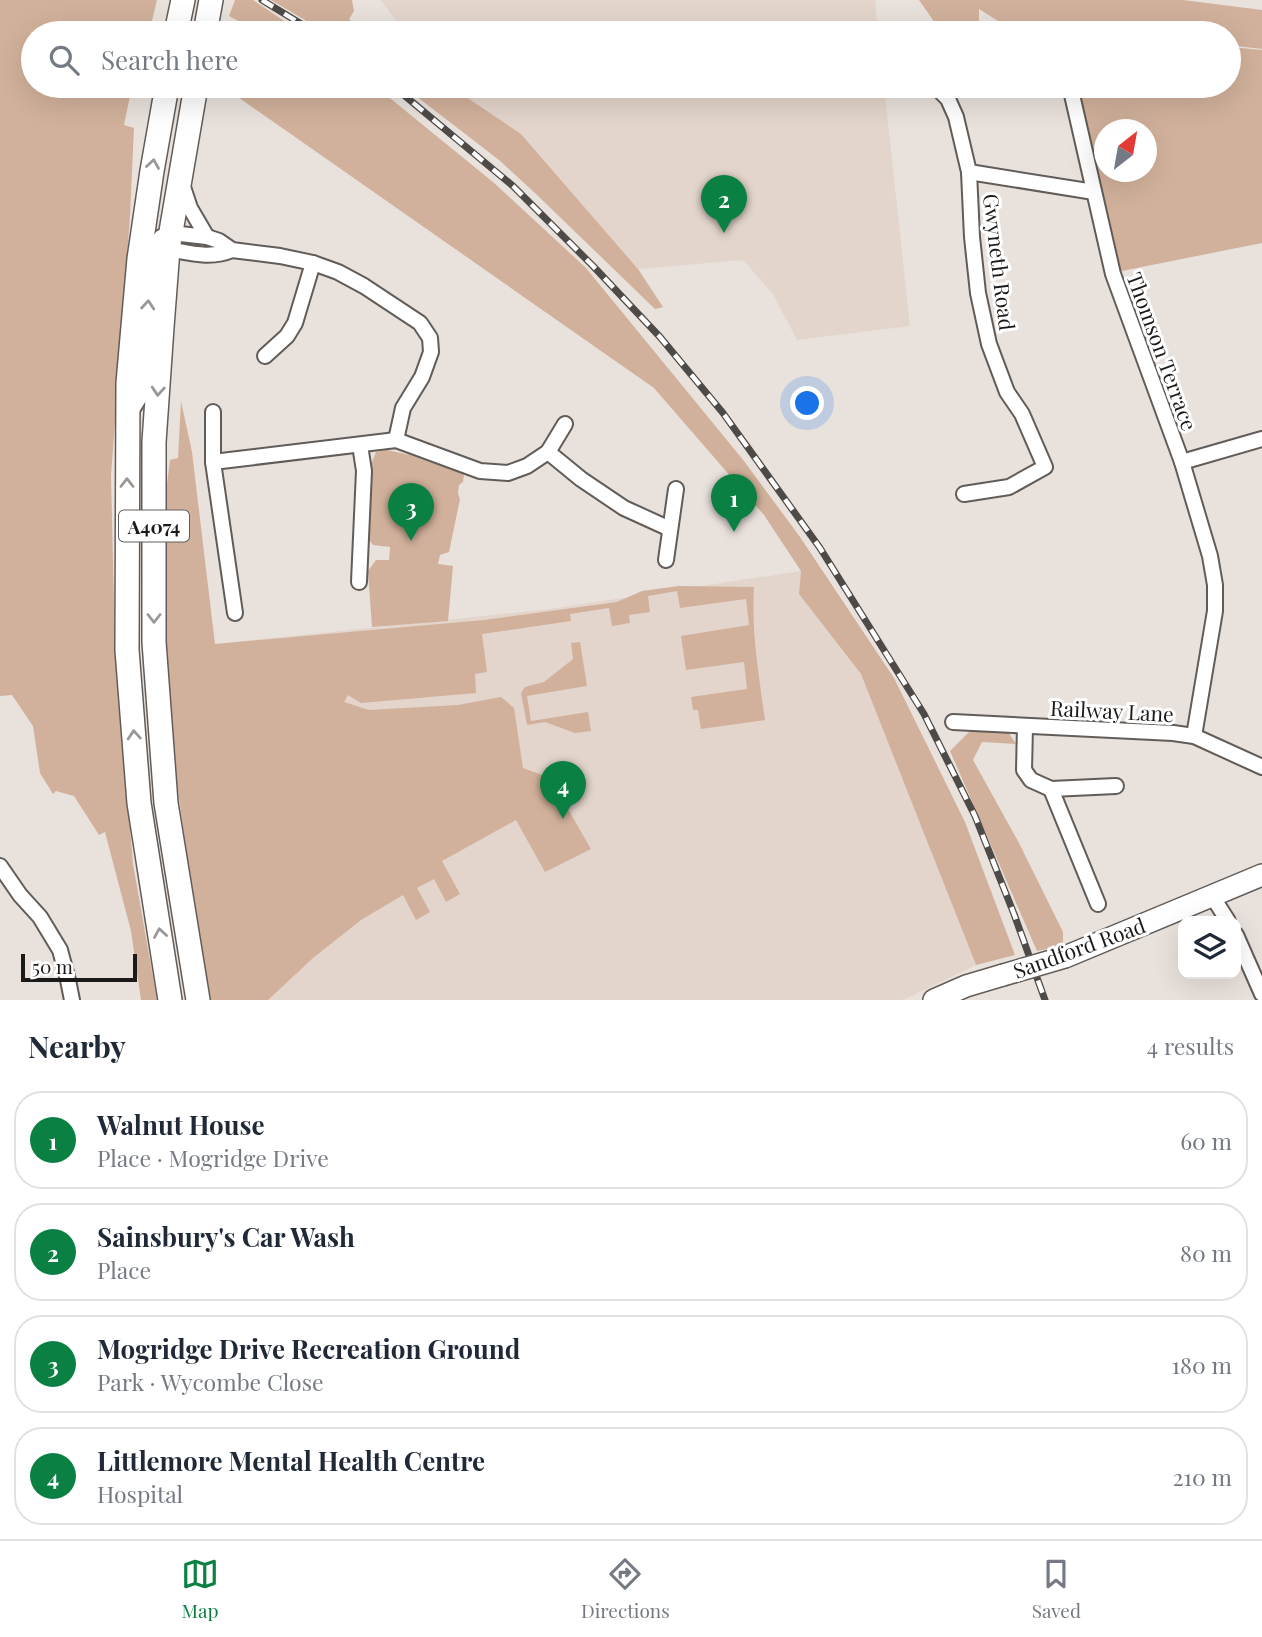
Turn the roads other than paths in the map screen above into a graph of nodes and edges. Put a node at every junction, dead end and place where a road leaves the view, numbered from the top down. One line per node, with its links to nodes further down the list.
1 (183, 0): 3 (main road)
2 (211, 0): 4 (main road)
3 (179, 21)
4 (207, 21)
5 (166, 98): 13 (main road, A4074, one-way to 5)
6 (194, 98): 10 (main road, A4074)
7 (947, 98): 9 (street)
8 (1073, 98): 11 (street, Thomson Terrace)
9 (969, 172): 11 (street); 26 (street, Gwyneth Road)
10 (180, 179): 12 (street); 13 (main road, A4074)
11 (1094, 192): 24 (street, Thomson Terrace)
12 (207, 237): 13 (street); 14 (street)
13 (160, 239): 14 (street); 45 (main road, A4074, one-way to 13); 46 (main road, A4074, one-way to 46)
14 (232, 250): 15 (street)
15 (313, 263): 16 (street); 20 (street)
16 (265, 356)
17 (213, 412): 23 (street)
18 (565, 425): 22 (street)
19 (1262, 439): 24 (street)
20 (396, 440): 21 (street); 22 (street)
21 (360, 445): 23 (street); 29 (street)
22 (548, 452): 27 (street)
23 (213, 462): 30 (street)
24 (1182, 462): 33 (street, Thomson Terrace)
25 (676, 489): 27 (street)
26 (964, 494)
27 (670, 529): 28 (street)
28 (666, 560)
29 (359, 582)
30 (235, 613)
31 (954, 722): 32 (street, Railway Lane)
32 (1025, 726): 33 (street, Railway Lane); 36 (street)
33 (1194, 736): 34 (street, Railway Lane)
34 (1262, 767)
35 (1116, 786): 36 (street)
36 (1051, 789): 40 (street)
37 (0, 866): 44 (street)
38 (1262, 876): 39 (street, Sandford Road)
39 (1212, 896): 41 (street); 47 (street, Sandford Road, bridge)
40 (1098, 904)
41 (1225, 916)
42 (1241, 946): 43 (street)
43 (1262, 994)
44 (72, 1000)
45 (170, 1000)
46 (198, 1000)
47 (934, 1000)

